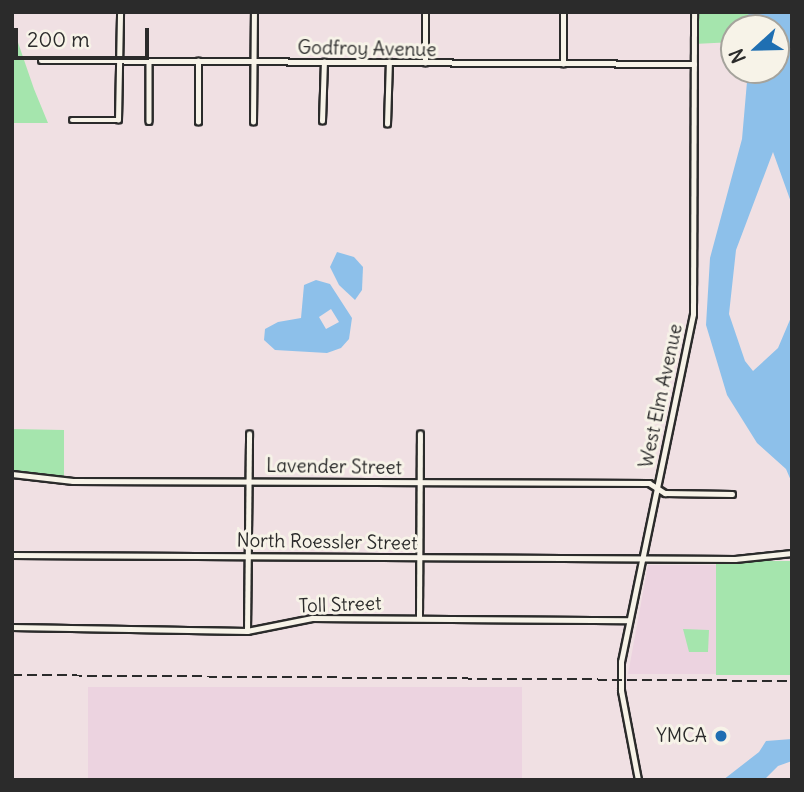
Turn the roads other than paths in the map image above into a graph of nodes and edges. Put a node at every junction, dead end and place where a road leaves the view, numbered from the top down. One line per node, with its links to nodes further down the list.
1 (120, 12): 7 (street)
2 (254, 12): 10 (street)
3 (425, 12): 13 (street)
4 (564, 12): 14 (street)
5 (694, 12): 15 (street, West Elm Avenue)
6 (41, 60): 7 (street, Godfroy Avenue)
7 (118, 61): 8 (street, Godfroy Avenue); 16 (street)
8 (149, 61): 9 (street, Godfroy Avenue); 17 (street)
9 (198, 61): 10 (street, Godfroy Avenue); 19 (street)
10 (254, 62): 11 (street, Godfroy Avenue); 20 (street)
11 (324, 62): 12 (street, Godfroy Avenue); 18 (street)
12 (389, 62): 13 (street, Godfroy Avenue); 21 (street)
13 (425, 63): 14 (street, Godfroy Avenue)
14 (563, 64): 15 (street, Godfroy Avenue)
15 (694, 64): 27 (street, West Elm Avenue)
16 (72, 120)
17 (149, 121)
18 (323, 121)
19 (198, 122)
20 (253, 122)
21 (387, 124)
22 (249, 434): 25 (street)
23 (420, 434): 26 (street)
24 (12, 474): 25 (street, Lavender Street)
25 (249, 480): 26 (street, Lavender Street); 31 (street)
26 (419, 482): 27 (street, Lavender Street); 32 (street)
27 (656, 486): 28 (street, Lavender Street); 33 (street, West Elm Avenue)
28 (732, 494)
29 (792, 554): 33 (street, North Roessler Street)
30 (12, 555): 31 (street, North Roessler Street)
31 (247, 555): 32 (street, North Roessler Street); 37 (street)
32 (418, 557): 33 (street, North Roessler Street); 34 (street)
33 (642, 558): 35 (street, West Elm Avenue)
34 (419, 617): 35 (street, Toll Street); 37 (street, Toll Street)
35 (629, 620): 38 (street, West Elm Avenue)
36 (12, 627): 37 (street, Toll Street)
37 (247, 631)
38 (638, 780)

